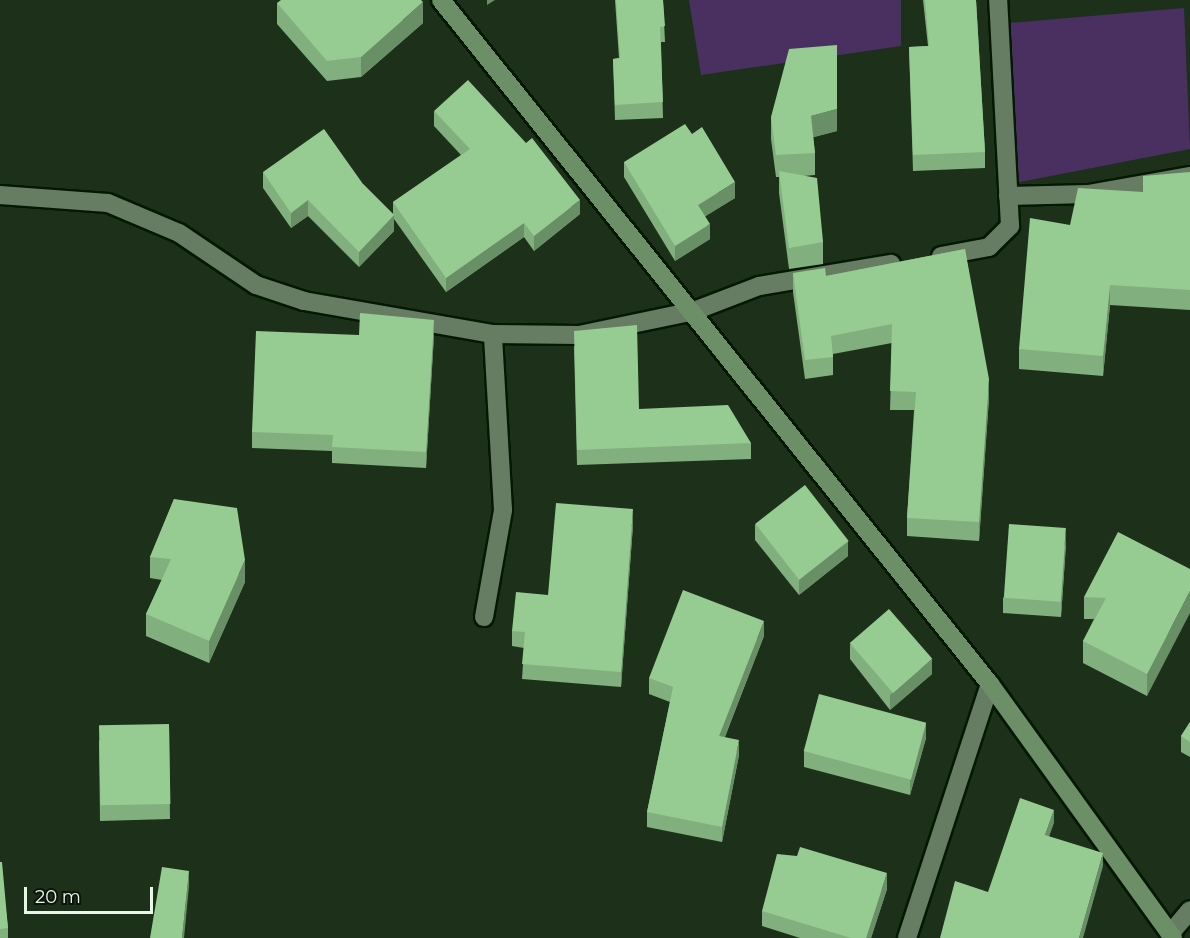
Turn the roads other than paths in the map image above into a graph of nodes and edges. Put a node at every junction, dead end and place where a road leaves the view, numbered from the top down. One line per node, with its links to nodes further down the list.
1 (441, 0): 6 (street)
2 (998, 0): 5 (street)
3 (1190, 176): 5 (street)
4 (0, 195): 7 (street)
5 (1008, 196): 6 (street)
6 (694, 311): 7 (street); 9 (street)
7 (493, 334): 8 (street)
8 (484, 617)
9 (990, 684): 11 (street); 12 (street)
10 (1190, 910): 11 (street)
11 (1172, 936)
12 (907, 938)

